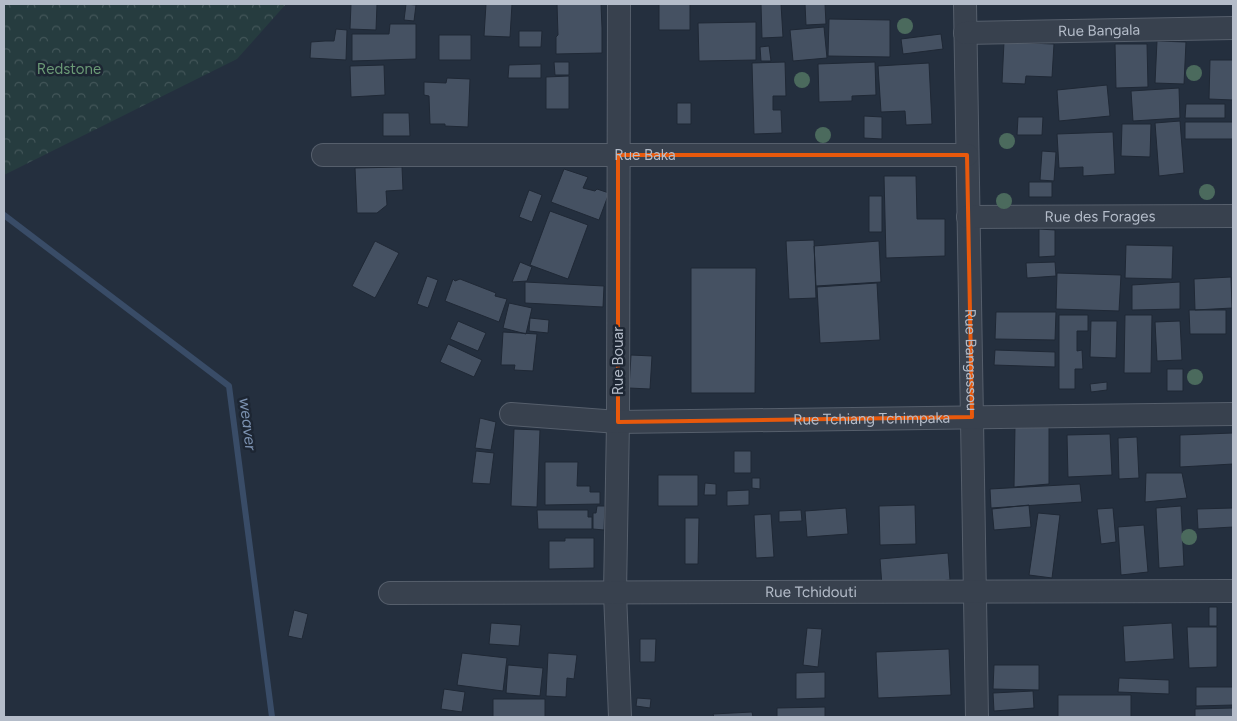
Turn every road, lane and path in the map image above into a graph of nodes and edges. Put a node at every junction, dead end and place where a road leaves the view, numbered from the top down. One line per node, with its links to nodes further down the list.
1 (619, 4): 6 (street, Rue Bouar)
2 (965, 4): 4 (street, Rue Bangassou)
3 (1233, 28): 4 (street, Rue Bangala)
4 (965, 33): 7 (street, Rue Bangassou)
5 (323, 155): 6 (street, Rue Baka)
6 (618, 155): 7 (street, Rue Baka); 13 (street, Rue Bouar)
7 (967, 155): 9 (street, Rue Bangassou)
8 (1233, 216): 9 (street, Rue des Forages)
9 (968, 217): 12 (street, Rue Bangassou)
10 (511, 414): 13 (street, Rue Tchiang Tchimpaka)
11 (1233, 414): 12 (street, Rue Tchiang Tchimpaka)
12 (972, 417): 13 (street, Rue Tchiang Tchimpaka); 15 (street, Rue Bangassou)
13 (618, 422): 17 (street, Rue Bouar)
14 (1233, 591): 15 (street, Rue Tchidouti)
15 (975, 592): 17 (street, Rue Tchidouti); 19 (street, Rue Bangassou)
16 (390, 593): 17 (street, Rue Tchidouti)
17 (615, 593): 18 (street, Rue Bouar)
18 (620, 717)
19 (977, 717)

